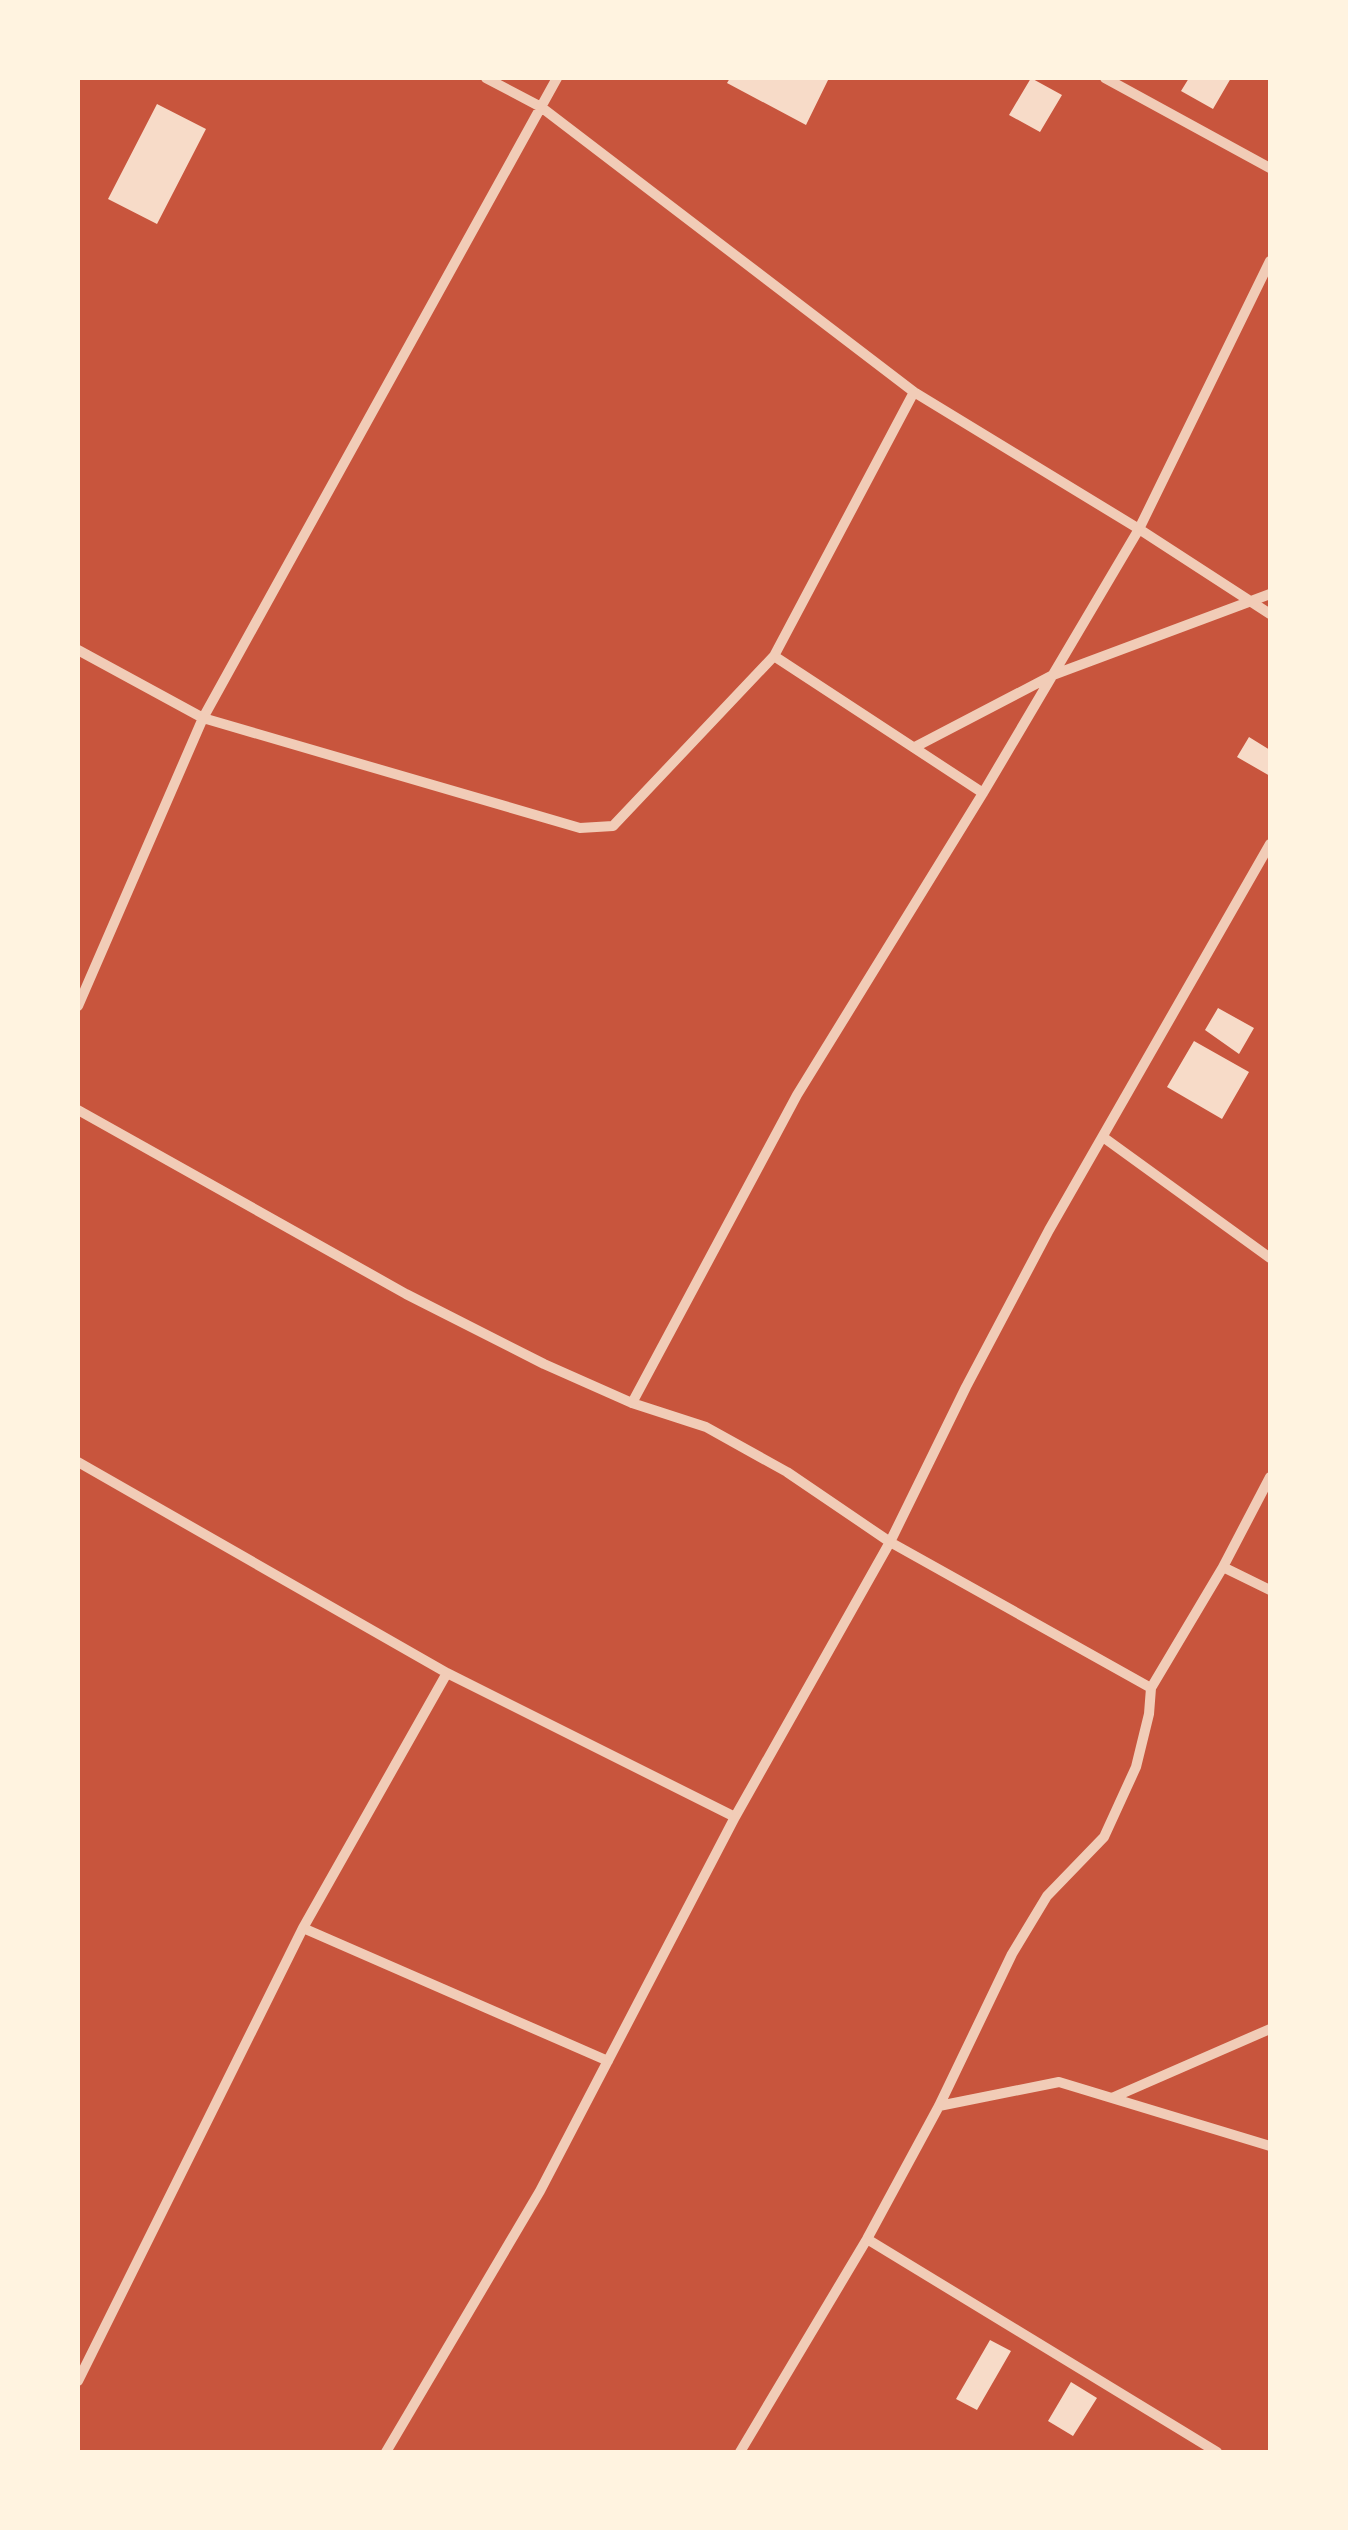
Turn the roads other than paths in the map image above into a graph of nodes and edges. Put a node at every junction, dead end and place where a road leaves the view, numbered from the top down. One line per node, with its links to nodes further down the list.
1 (486, 78): 4 (street)
2 (557, 78): 4 (street)
3 (1105, 78): 5 (street)
4 (540, 107): 7 (street); 15 (street)
5 (1270, 168)
6 (1270, 262): 8 (street)
7 (914, 392): 8 (street); 13 (street)
8 (1140, 529): 10 (street); 14 (street)
9 (1270, 594): 10 (street)
10 (1249, 603): 11 (street); 14 (street)
11 (1270, 614)
12 (78, 650): 15 (street)
13 (774, 656): 15 (street); 16 (street)
14 (1053, 675): 16 (street); 17 (street)
15 (203, 718): 19 (street)
16 (916, 747): 17 (street)
17 (983, 793): 23 (street)
18 (1270, 844): 21 (street)
19 (78, 1006)
20 (78, 1110): 23 (street)
21 (1104, 1137): 22 (street); 26 (street)
22 (1270, 1258)
23 (632, 1403): 26 (street)
24 (78, 1462): 29 (street)
25 (1270, 1477): 27 (street)
26 (890, 1542): 30 (street); 31 (street)
27 (1222, 1567): 28 (street); 30 (street)
28 (1270, 1590)
29 (446, 1672): 31 (street); 32 (street)
30 (1151, 1688): 36 (street)
31 (735, 1817): 34 (street)
32 (303, 1928): 34 (street); 39 (street)
33 (1270, 2029): 35 (street)
34 (608, 2060): 40 (street)
35 (1113, 2098): 36 (street); 37 (street)
36 (939, 2106): 38 (street)
37 (1270, 2144)
38 (866, 2239): 41 (street); 42 (street)
39 (78, 2381)
40 (386, 2452)
41 (740, 2452)
42 (1218, 2452)

